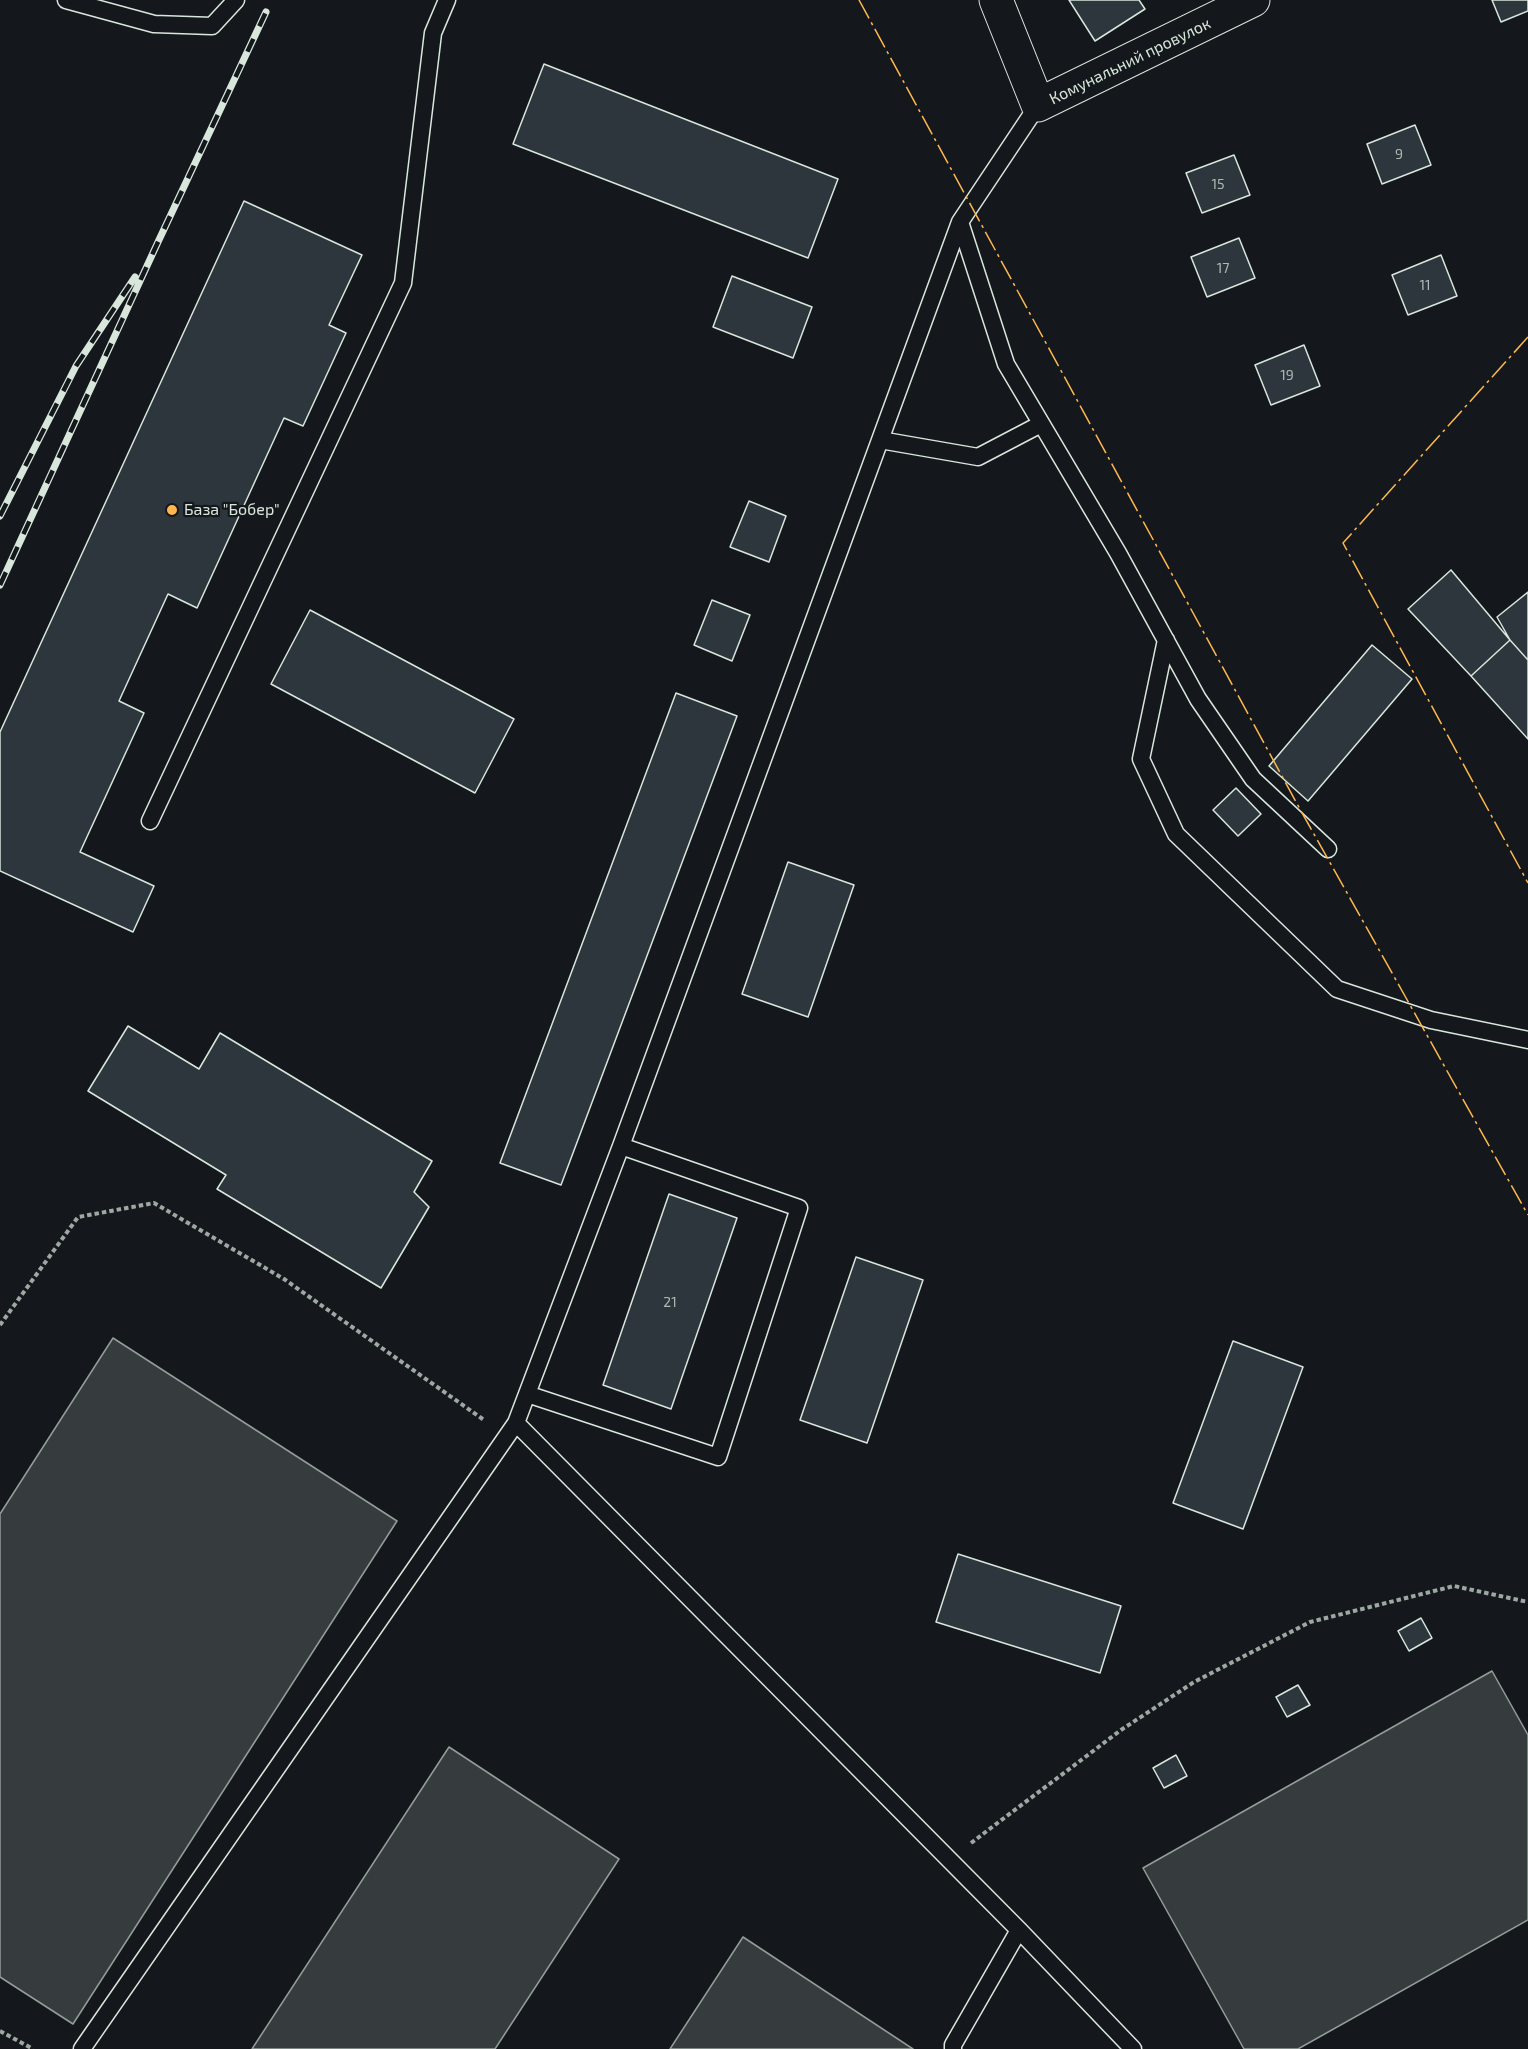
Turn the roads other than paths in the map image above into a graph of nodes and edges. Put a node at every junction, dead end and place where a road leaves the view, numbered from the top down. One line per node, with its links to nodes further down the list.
1 (66, 0): 2 (lane)
2 (236, 0)
3 (447, 0): 11 (lane)
4 (996, 0): 6 (street)
5 (1253, 0): 6 (street, Комунальний провулок)
6 (1038, 105): 7 (lane)
7 (960, 222): 8 (lane); 9 (lane)
8 (1041, 424): 9 (lane); 10 (lane)
9 (880, 440): 14 (lane)
10 (1166, 640): 12 (lane); 13 (lane)
11 (150, 821)
12 (1328, 849)
13 (1528, 1040)
14 (621, 1146): 15 (lane); 15 (lane)
15 (527, 1394): 16 (lane)
16 (511, 1430): 17 (lane); 18 (lane)
17 (1019, 1930): 19 (lane); 20 (lane)
18 (82, 2049)
19 (953, 2049)
20 (1133, 2049)

